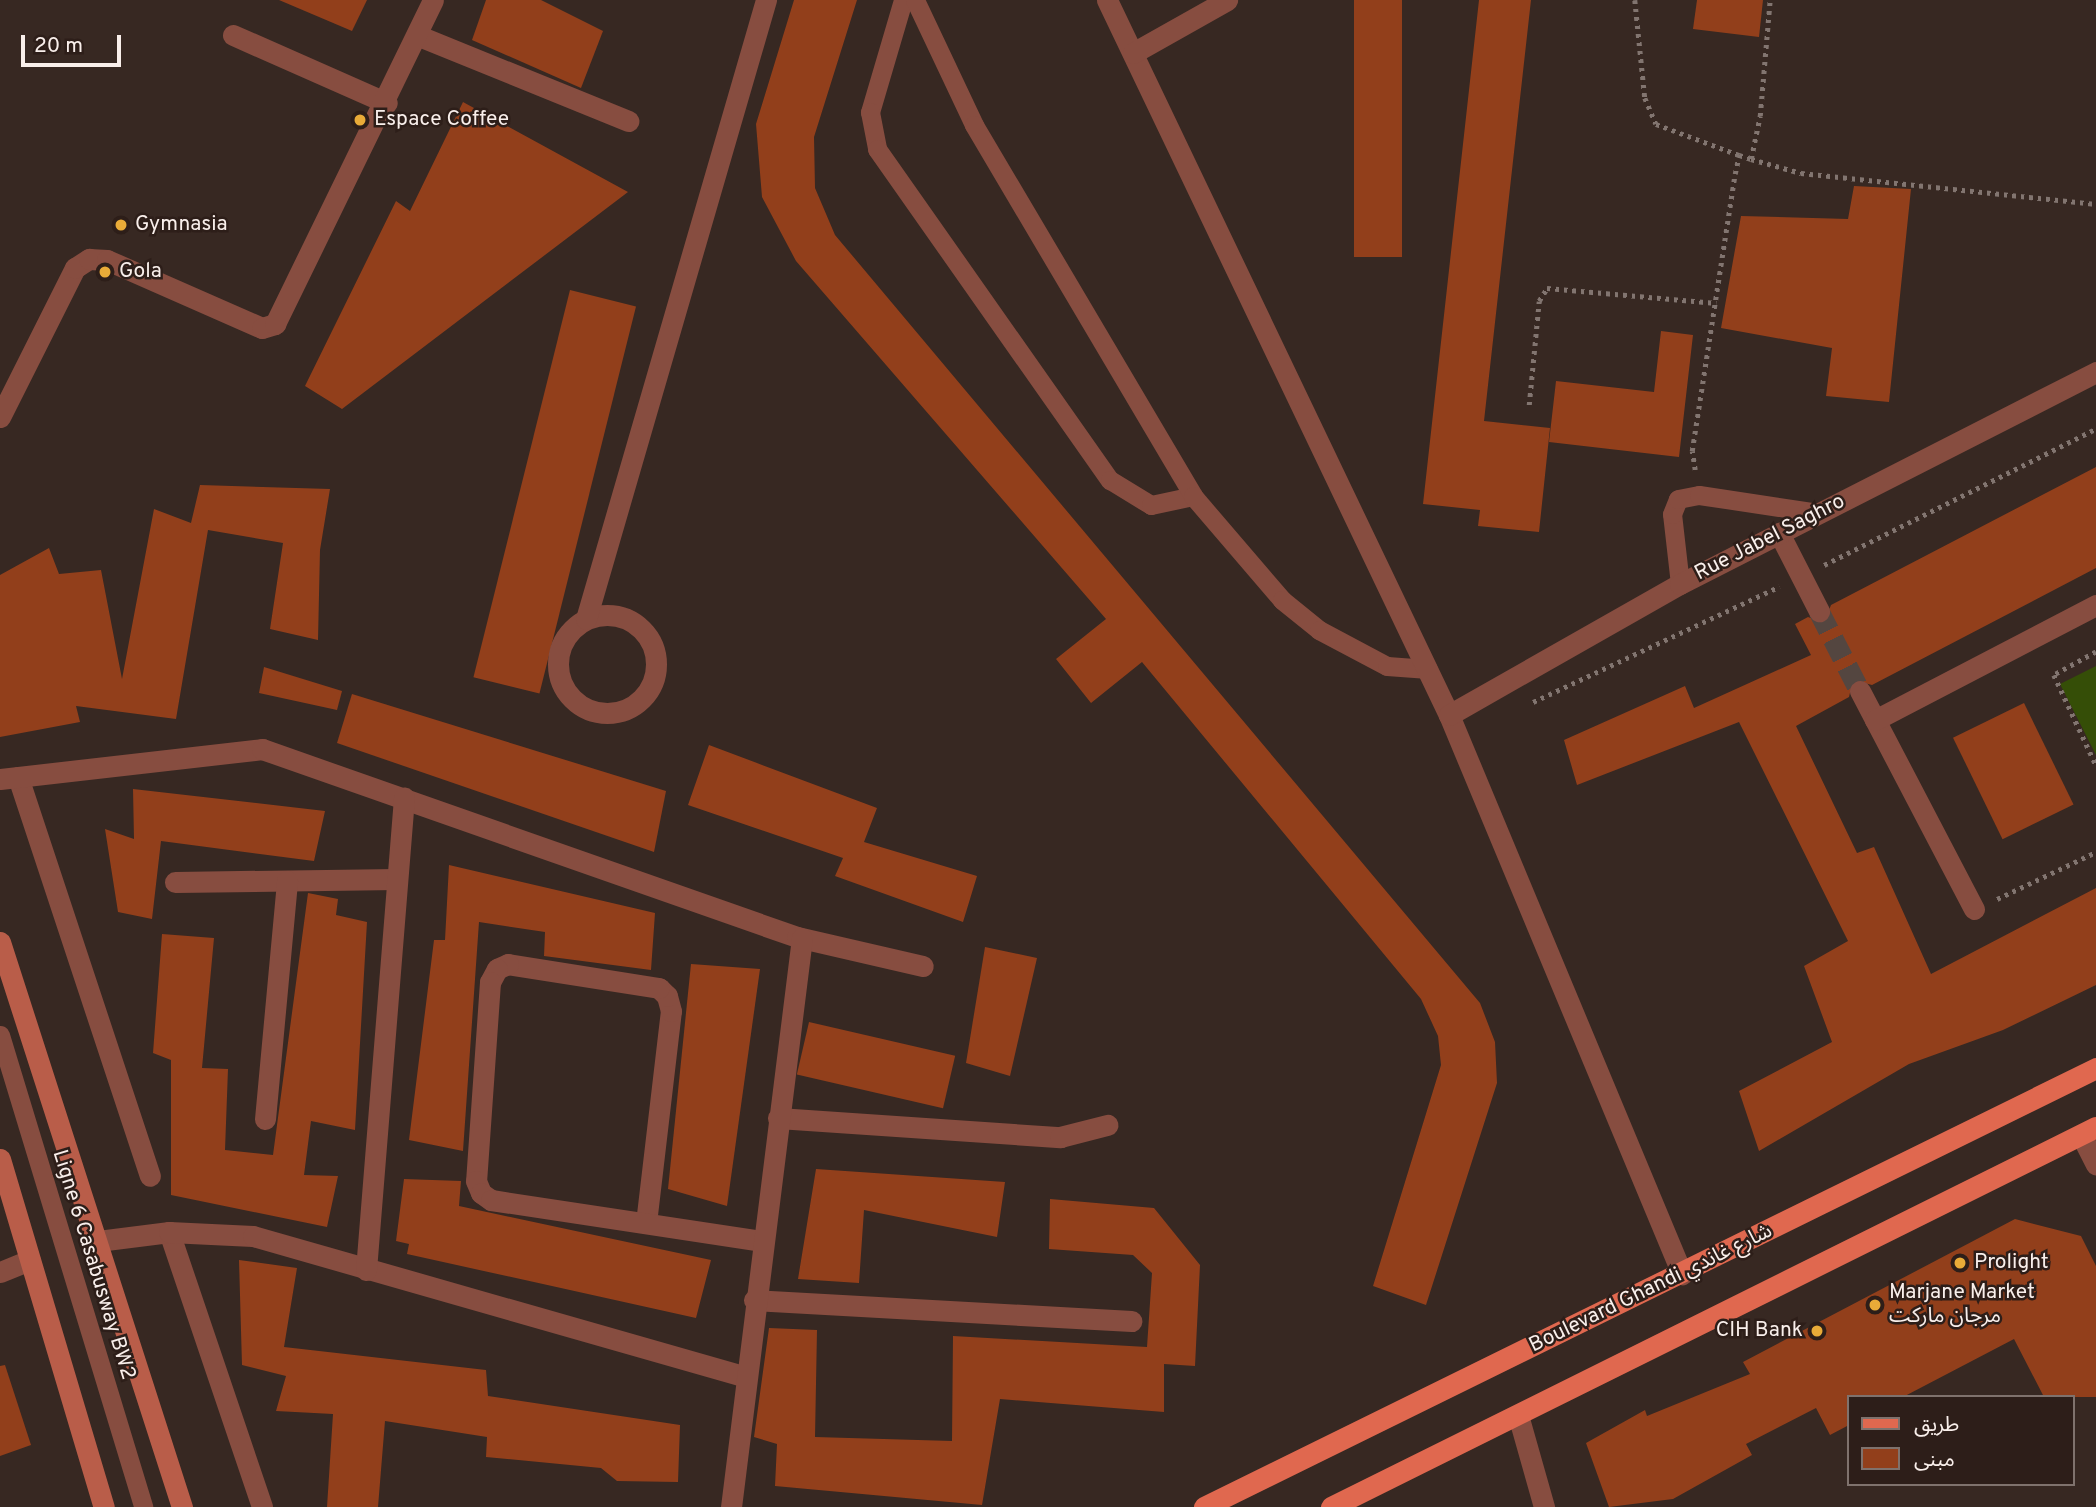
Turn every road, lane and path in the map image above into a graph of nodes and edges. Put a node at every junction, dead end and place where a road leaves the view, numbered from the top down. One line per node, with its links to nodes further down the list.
1 (433, 0): 11 (street)
2 (766, 0): 29 (street)
3 (903, 0): 23 (lane)
4 (915, 0): 23 (lane)
5 (1107, 0): 12 (street)
6 (1227, 0): 12 (street)
7 (1635, 0): 15 (path)
8 (1776, 0): 9 (path)
9 (1770, 3): 16 (path)
10 (233, 35): 13 (street)
11 (419, 36): 13 (street); 14 (street)
12 (1133, 53): 31 (street)
13 (387, 103): 21 (street)
14 (628, 121)
15 (1739, 155): 16 (path); 18 (path)
16 (1751, 159): 17 (path)
17 (2096, 204)
18 (1716, 303): 20 (path); 22 (path)
19 (2096, 372): 24 (street, Rue Jabel Saghro)
20 (1529, 405)
21 (0, 418)
22 (1699, 495): 24 (lane); 26 (lane)
23 (1193, 496): 31 (lane)
24 (1820, 513): 25 (street, Rue Jabel Saghro)
25 (1779, 533): 26 (street, Rue Jabel Saghro); 28 (street)
26 (1680, 584): 33 (street, Rue Jabel Saghro)
27 (2096, 605): 34 (street)
28 (1819, 611)
29 (586, 619): 29 (street)
30 (2096, 652): 35 (path)
31 (1428, 669): 33 (street)
32 (1860, 691): 34 (street)
33 (1449, 715): 62 (street)
34 (1875, 720): 42 (street)
35 (2096, 765)
36 (9, 778): 37 (street); 54 (street)
37 (404, 798): 39 (street); 43 (street)
38 (2096, 852): 42 (path)
39 (397, 879): 40 (street); 60 (street)
40 (287, 881): 41 (street); 49 (street)
41 (175, 882)
42 (1974, 909)
43 (802, 938): 45 (street); 48 (street)
44 (0, 942): 57 (main road)
45 (923, 966)
46 (0, 1035): 68 (lane, Ligne 6 Casabusway BW2)
47 (2096, 1068): 62 (main road, Boulevard Ghandi شارع غاندي)
48 (778, 1118): 50 (street); 58 (street)
49 (265, 1119)
50 (1107, 1125)
51 (2088, 1131): 53 (street); 66 (main road)
52 (0, 1158): 59 (main road)
53 (2096, 1164)
54 (150, 1176)
55 (646, 1223): 55 (street); 58 (street)
56 (169, 1232): 57 (street); 60 (street); 70 (street)
57 (98, 1241): 69 (main road)
58 (761, 1241): 63 (street)
59 (30, 1260): 61 (street); 67 (main road)
60 (366, 1270): 65 (street)
61 (0, 1272)
62 (1682, 1273): 72 (main road, Boulevard Ghandi شارع غاندي)
63 (754, 1300): 64 (street); 65 (street)
64 (1130, 1321)
65 (743, 1376): 71 (street)
66 (1518, 1415): 73 (main road); 74 (street)
67 (104, 1507)
68 (143, 1507)
69 (182, 1507)
70 (262, 1507)
71 (731, 1507)
72 (1204, 1507)
73 (1331, 1507)
74 (1544, 1507)

